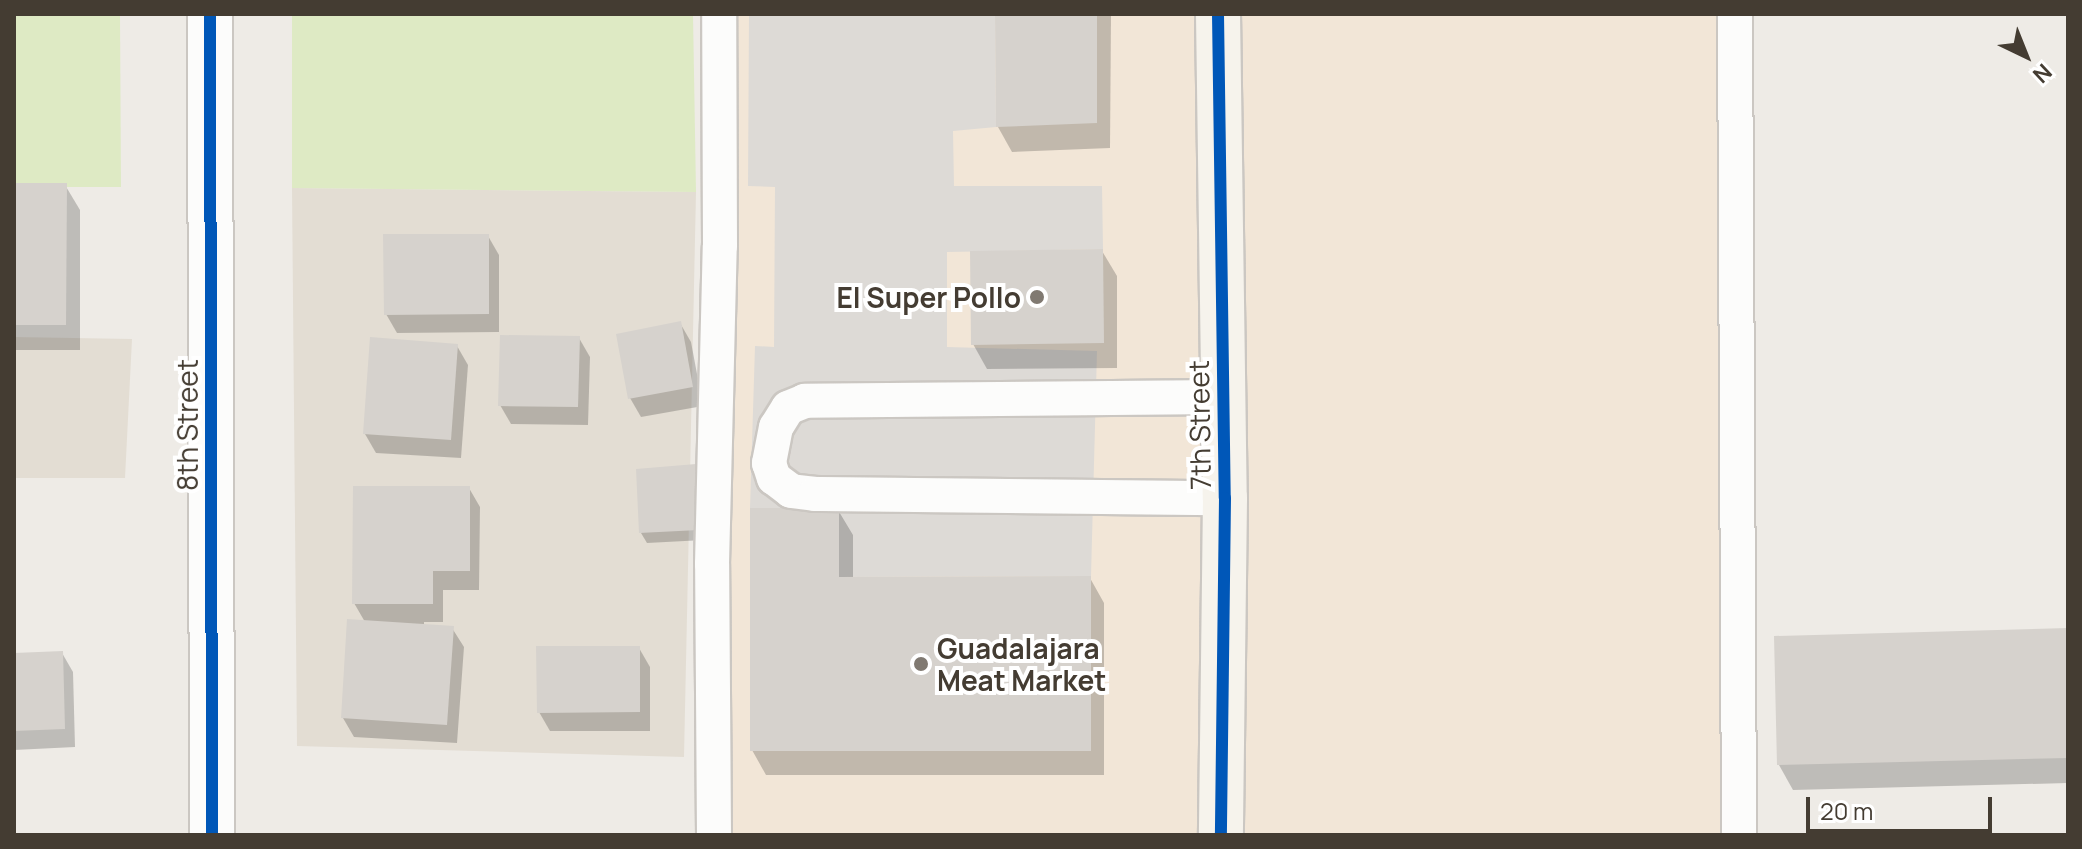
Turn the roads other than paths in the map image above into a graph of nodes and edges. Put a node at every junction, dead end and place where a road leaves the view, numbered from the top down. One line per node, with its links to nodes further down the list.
1 (210, 14): 7 (street, 8th Street)
2 (719, 14): 8 (lane)
3 (1218, 14): 5 (main road, 7th Street)
4 (1735, 14): 10 (lane)
5 (1223, 397): 6 (main road, 7th Street); 6 (lane)
6 (1225, 498): 9 (main road, 7th Street)
7 (212, 835)
8 (714, 835)
9 (1221, 835)
10 (1739, 835)

